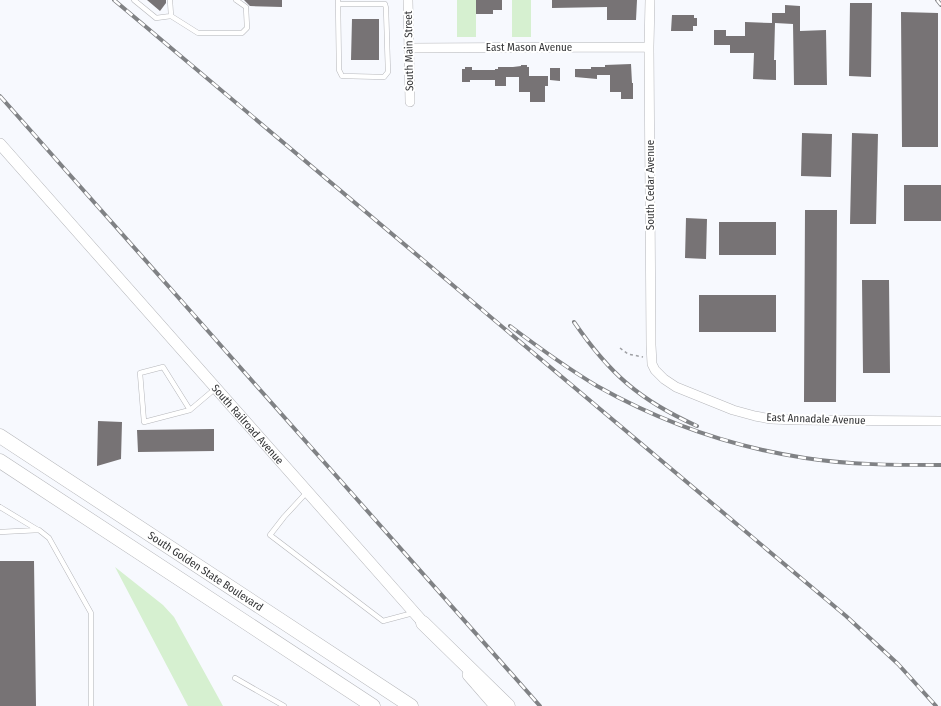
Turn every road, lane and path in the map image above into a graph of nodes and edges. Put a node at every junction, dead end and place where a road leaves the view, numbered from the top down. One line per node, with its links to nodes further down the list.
1 (134, 0): 7 (lane)
2 (170, 0): 7 (lane)
3 (236, 0): 7 (lane)
4 (408, 0): 9 (street, South Main Street)
5 (650, 0): 8 (street, South Cedar Avenue)
6 (338, 2): 6 (lane)
7 (170, 16)
8 (649, 47): 9 (street, East Mason Avenue); 13 (street, South Cedar Avenue)
9 (408, 48): 10 (street, South Main Street)
10 (410, 102)
11 (0, 144): 15 (street, South Railroad Avenue)
12 (620, 348): 13 (path)
13 (651, 357): 14 (street, South Cedar Avenue)
14 (655, 370): 17 (street, East Annadale Avenue)
15 (216, 388): 16 (lane); 20 (street, South Railroad Avenue)
16 (190, 410): 16 (lane)
17 (941, 421)
18 (0, 436): 29 (main road, South Golden State Boulevard)
19 (0, 461): 28 (main road, South Golden State Boulevard)
20 (307, 492): 24 (street, South Railroad Avenue); 24 (lane)
21 (0, 507): 22 (lane)
22 (39, 530): 23 (lane); 26 (lane)
23 (0, 532)
24 (418, 618): 30 (street, South Railroad Avenue); 31 (main road)
25 (235, 678): 27 (lane)
26 (91, 706)
27 (284, 706)
28 (373, 706)
29 (410, 706)
30 (495, 706)
31 (508, 706)

